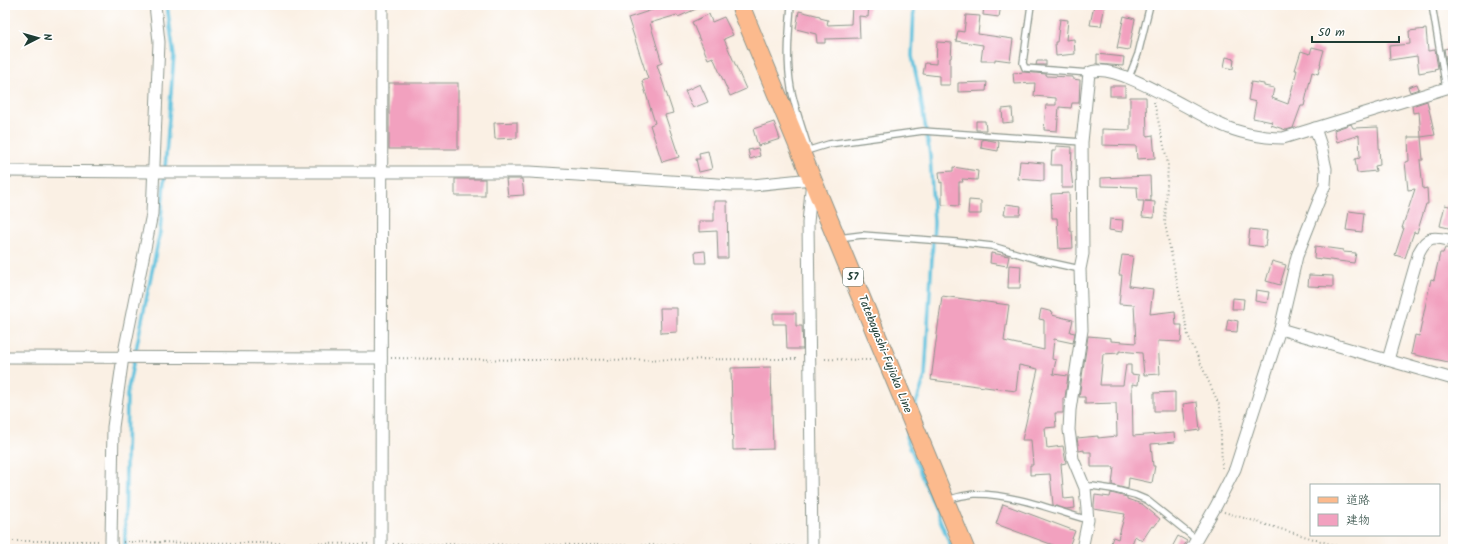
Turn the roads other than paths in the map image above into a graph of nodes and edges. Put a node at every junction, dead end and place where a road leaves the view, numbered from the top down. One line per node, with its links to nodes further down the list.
1 (155, 5): 15 (street)
2 (382, 5): 16 (street)
3 (740, 5): 13 (main road, Tatebayashi-Fujioka Line / 57)
4 (792, 5): 13 (lane)
5 (1031, 5): 8 (lane)
6 (1150, 5): 9 (lane)
7 (1432, 5): 10 (lane)
8 (1089, 73): 9 (street); 12 (street)
9 (1129, 77): 11 (street)
10 (1449, 87): 11 (street)
11 (1315, 128): 21 (street)
12 (1082, 142): 13 (lane); 20 (street)
13 (805, 151): 17 (main road, Tatebayashi-Fujioka Line / 57)
14 (5, 171): 15 (street)
15 (154, 172): 16 (street); 23 (street)
16 (381, 172): 17 (street); 24 (street)
17 (812, 179): 18 (main road, Tatebayashi-Fujioka Line / 57); 33 (street)
18 (837, 238): 20 (lane); 28 (main road, Tatebayashi-Fujioka Line / 57)
19 (1453, 241): 25 (street)
20 (1080, 269): 27 (street)
21 (1280, 329): 25 (street); 30 (street)
22 (5, 357): 23 (street)
23 (123, 357): 24 (street); 31 (street)
24 (381, 358): 32 (street)
25 (1388, 360): 26 (street)
26 (1453, 379)
27 (1085, 488): 29 (street); 30 (lane)
28 (945, 500): 29 (lane); 34 (main road, Tatebayashi-Fujioka Line / 57)
29 (1088, 520): 35 (street)
30 (1194, 544)
31 (112, 545)
32 (381, 547)
33 (812, 548)
34 (965, 549)
35 (1082, 549)

